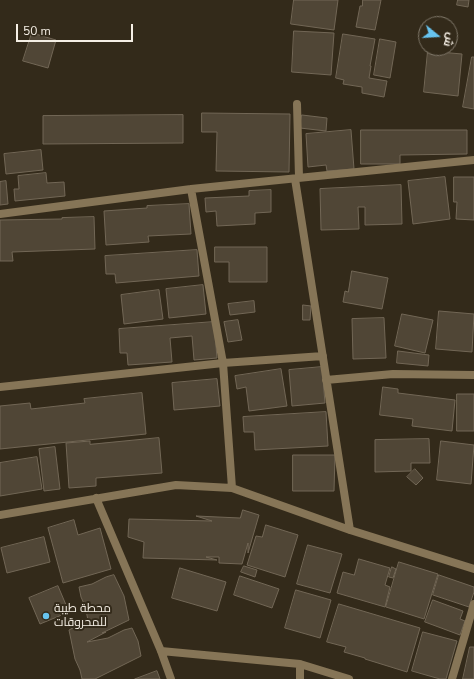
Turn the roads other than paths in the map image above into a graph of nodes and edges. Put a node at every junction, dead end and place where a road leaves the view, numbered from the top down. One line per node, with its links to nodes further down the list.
1 (297, 104): 3 (street)
2 (474, 160): 3 (street)
3 (297, 178): 4 (street); 6 (street)
4 (191, 189): 5 (street); 7 (street)
5 (0, 214)
6 (323, 356): 7 (street); 9 (street)
7 (223, 363): 10 (street); 11 (street)
8 (474, 375): 9 (street)
9 (326, 380): 14 (street)
10 (0, 387)
11 (232, 488): 12 (street); 14 (street)
12 (96, 498): 13 (street); 17 (street)
13 (0, 515)
14 (350, 530): 15 (street)
15 (474, 569)
16 (474, 604): 22 (street)
17 (161, 651): 18 (street); 19 (street)
18 (300, 664): 20 (street); 21 (street)
19 (171, 679)
20 (300, 679)
21 (349, 679)
22 (452, 679)

